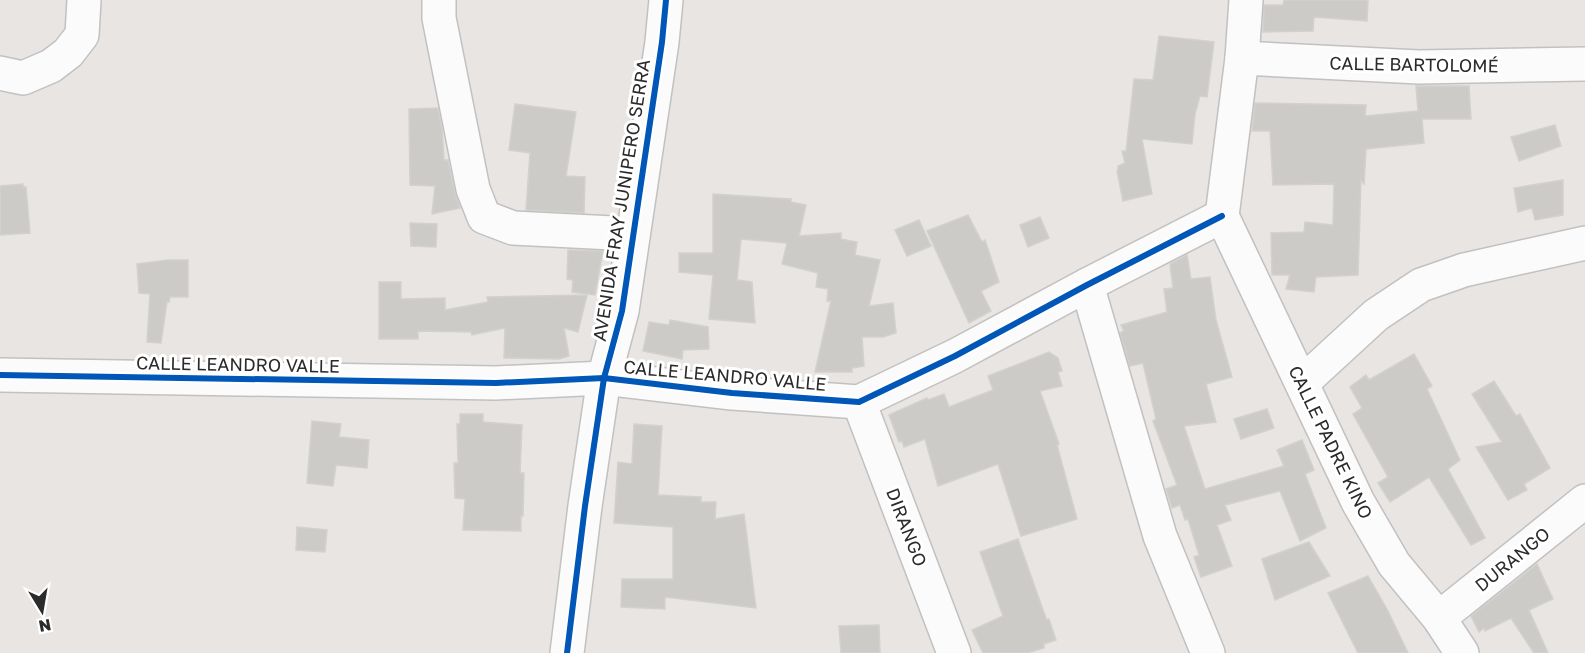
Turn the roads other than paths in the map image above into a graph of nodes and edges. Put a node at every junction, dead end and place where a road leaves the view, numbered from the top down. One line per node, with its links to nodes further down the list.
1 (84, 0): 7 (street)
2 (439, 0): 9 (street)
3 (666, 0): 9 (street, AVENIDA FRAY JUNIPERO SERRA)
4 (1246, 0): 5 (street)
5 (1242, 58): 6 (street, CALLE BARTOLOMÉ); 8 (street)
6 (1585, 64)
7 (0, 73)
8 (1222, 216): 11 (street, CALLE LEANDRO VALLE); 14 (street, CALLE PADRE KINO)
9 (633, 234): 13 (street, AVENIDA FRAY JUNIPERO SERRA)
10 (1585, 243): 14 (street)
11 (1087, 285): 15 (street, CALLE LEANDRO VALLE); 20 (street)
12 (0, 375): 13 (street, CALLE LEANDRO VALLE)
13 (604, 378): 15 (street, CALLE LEANDRO VALLE); 18 (street, AVENIDA FRAY JUNIPERO SERRA)
14 (1302, 383): 17 (street, CALLE PADRE KINO)
15 (860, 402): 19 (street, DIRANGO)
16 (1585, 501): 17 (street, DURANGO)
17 (1439, 618): 21 (street, CALLE PADRE KINO)
18 (567, 653)
19 (954, 653)
20 (1208, 653)
21 (1462, 653)

